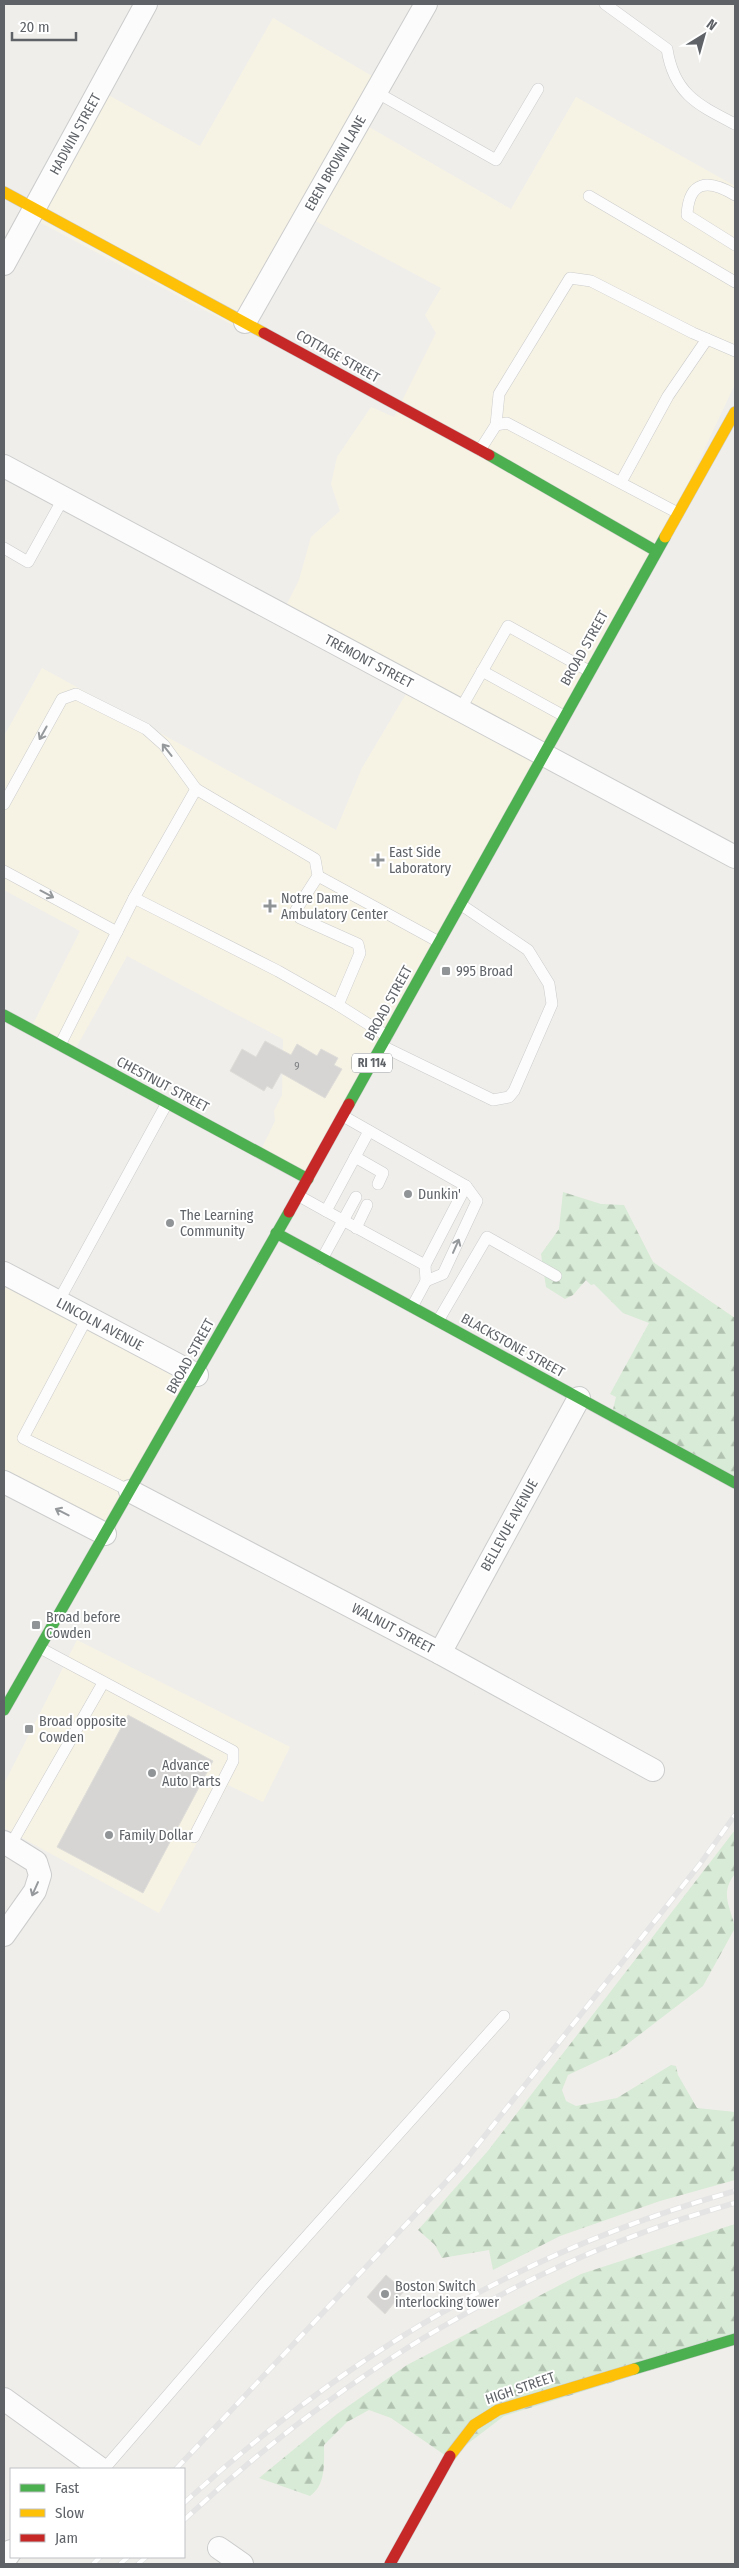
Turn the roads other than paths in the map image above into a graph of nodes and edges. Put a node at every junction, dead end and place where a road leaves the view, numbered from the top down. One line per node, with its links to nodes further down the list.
1 (146, 4): 10 (street, HADWIN STREET)
2 (426, 4): 5 (street, EBEN BROWN LANE)
3 (605, 4): 6 (lane)
4 (538, 89): 5 (lane)
5 (376, 92): 14 (street, EBEN BROWN LANE)
6 (735, 124)
7 (4, 192): 10 (street, COTTAGE STREET)
8 (589, 196): 13 (lane)
9 (735, 196): 11 (lane)
10 (34, 208): 12 (street, HADWIN STREET); 14 (street, COTTAGE STREET)
11 (735, 245)
12 (4, 264)
13 (735, 282)
14 (245, 322): 19 (street, COTTAGE STREET)
15 (707, 339): 16 (lane); 18 (lane); 21 (lane)
16 (735, 351)
17 (735, 412): 23 (street, BROAD STREET / RI 114)
18 (496, 425): 19 (lane); 21 (lane)
19 (480, 450): 25 (street, COTTAGE STREET)
20 (4, 466): 22 (street, TREMONT STREET)
21 (621, 482): 23 (lane)
22 (64, 497): 24 (lane); 28 (street, TREMONT STREET)
23 (678, 513): 25 (street, BROAD STREET / RI 114)
24 (4, 548)
25 (656, 551): 27 (street, BROAD STREET / RI 114)
26 (482, 671): 27 (lane); 28 (lane); 29 (lane)
27 (589, 671): 29 (street, BROAD STREET / RI 114)
28 (460, 710): 30 (street, TREMONT STREET)
29 (564, 716): 30 (street, BROAD STREET / RI 114)
30 (543, 754): 33 (street, TREMONT STREET); 37 (street, BROAD STREET / RI 114)
31 (196, 789): 32 (lane, one-way to 32); 35 (lane); 36 (lane)
32 (4, 804)
33 (735, 857)
34 (4, 871): 38 (lane, one-way to 38)
35 (318, 876): 39 (lane); 40 (lane)
36 (134, 898): 38 (lane); 40 (lane)
37 (460, 904): 39 (street, BROAD STREET / RI 114); 42 (lane)
38 (117, 932): 43 (lane)
39 (439, 942): 42 (street, BROAD STREET / RI 114)
40 (338, 1005): 42 (lane)
41 (4, 1015): 43 (street, CHESTNUT STREET)
42 (384, 1041): 45 (street, BROAD STREET / RI 114)
43 (60, 1045): 44 (street, CHESTNUT STREET)
44 (167, 1103): 50 (street, CHESTNUT STREET); 65 (lane)
45 (343, 1116): 46 (lane); 50 (street, BROAD STREET / RI 114)
46 (369, 1131): 47 (lane); 52 (lane)
47 (355, 1157): 48 (lane); 56 (lane)
48 (372, 1166): 49 (lane); 51 (lane)
49 (366, 1177)
50 (308, 1179): 53 (street, BROAD STREET / RI 114)
51 (378, 1184)
52 (466, 1186): 61 (lane); 64 (lane, one-way to 52)
53 (298, 1195): 56 (lane); 59 (street, BROAD STREET / RI 114)
54 (356, 1197): 57 (lane)
55 (367, 1206): 58 (lane)
56 (326, 1211): 57 (lane)
57 (343, 1221): 58 (lane); 60 (lane)
58 (356, 1228): 61 (lane)
59 (276, 1233): 60 (street, BLACKSTONE STREET); 69 (street, BROAD STREET / RI 114)
60 (322, 1258): 66 (street, BLACKSTONE STREET)
61 (425, 1265): 64 (lane)
62 (4, 1272): 65 (street, LINCOLN AVENUE)
63 (556, 1276): 68 (lane)
64 (426, 1281): 66 (lane)
65 (58, 1302): 67 (street, LINCOLN AVENUE)
66 (412, 1307): 68 (street, BLACKSTONE STREET)
67 (88, 1316): 69 (street, LINCOLN AVENUE); 73 (lane)
68 (438, 1321): 70 (street, BLACKSTONE STREET)
69 (197, 1375): 73 (street, BROAD STREET / RI 114)
70 (579, 1398): 72 (street, BLACKSTONE STREET); 76 (street, BELLEVUE AVENUE)
71 (4, 1482): 74 (street, one-way to 71)
72 (735, 1483)
73 (130, 1491): 74 (street, BROAD STREET / RI 114); 76 (street, WALNUT STREET)
74 (105, 1534): 75 (street, BROAD STREET / RI 114)
75 (40, 1648): 77 (lane); 78 (street, BROAD STREET / RI 114)
76 (440, 1653): 79 (street, WALNUT STREET)
77 (103, 1684): 80 (lane); 81 (lane)
78 (4, 1709)
79 (653, 1770)
80 (194, 1837)
81 (7, 1844): 82 (street, one-way to 82)
82 (4, 1936)
83 (504, 2016): 86 (lane)
84 (735, 2339): 89 (street, HIGH STREET)
85 (4, 2399): 86 (street)
86 (93, 2466)
87 (219, 2548): 88 (street)
88 (242, 2564)
89 (390, 2564)

